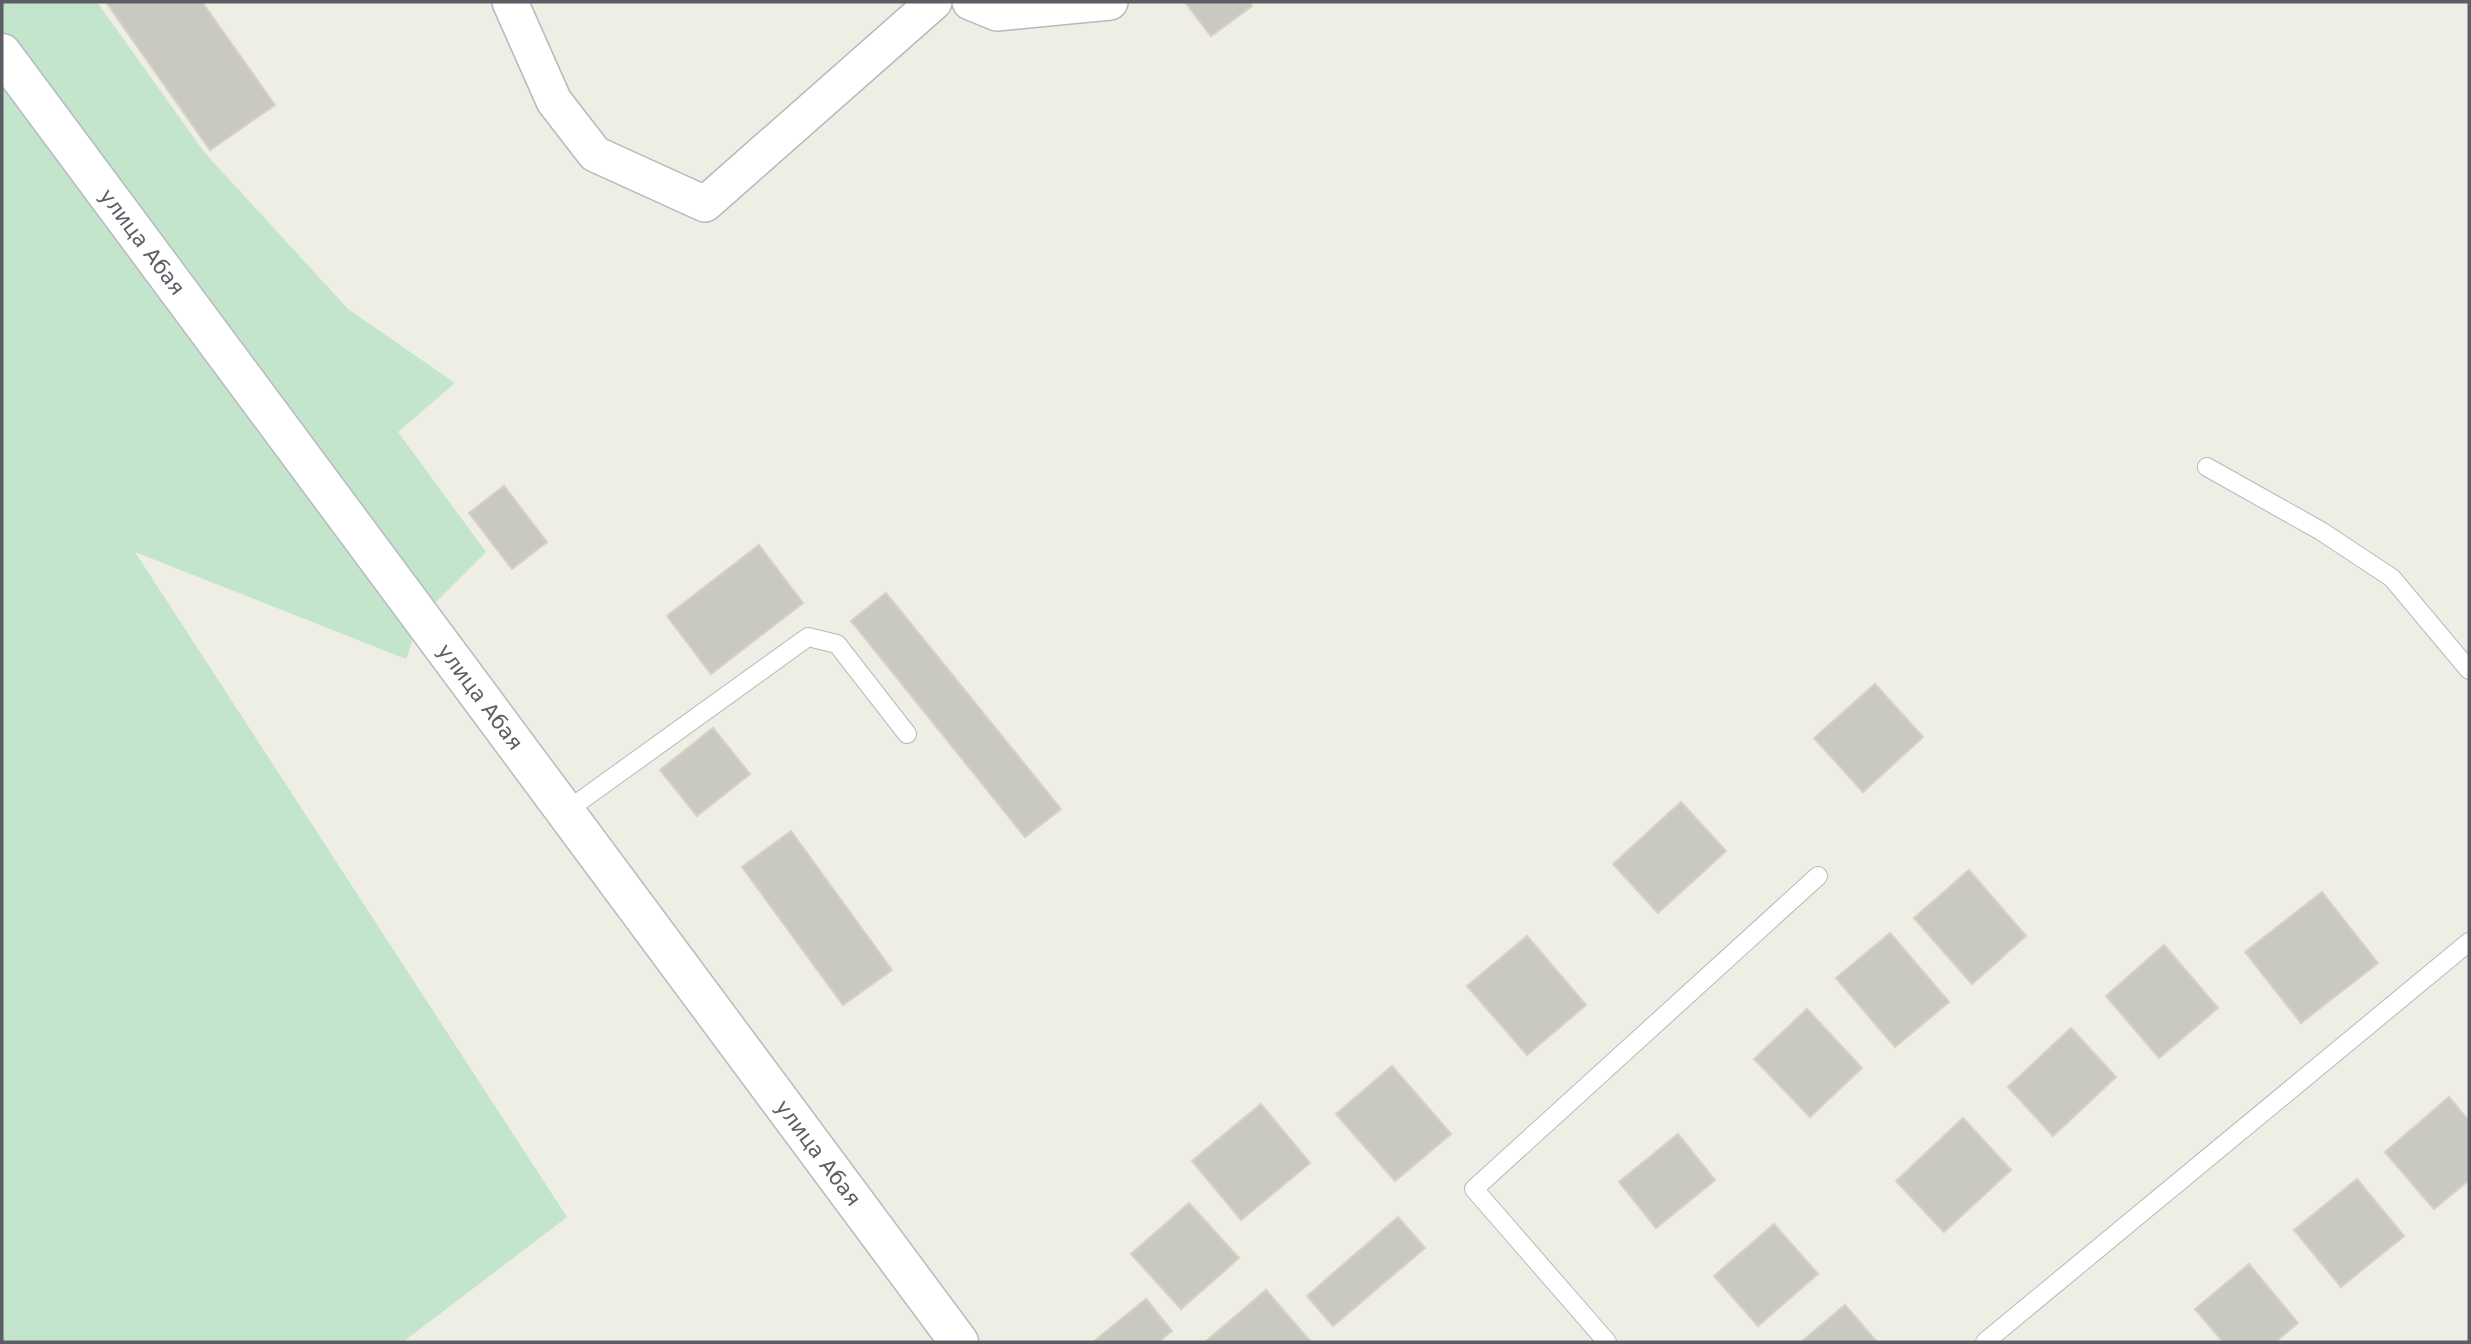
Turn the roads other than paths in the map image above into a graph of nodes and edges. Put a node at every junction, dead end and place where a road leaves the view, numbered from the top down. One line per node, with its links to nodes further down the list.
1 (510, 2): 2 (street)
2 (934, 2)
3 (970, 2): 4 (street)
4 (1110, 2)
5 (2, 53): 9 (main road, улица Абая)
6 (2207, 467): 7 (lane)
7 (2469, 670)
8 (906, 734): 9 (lane)
9 (565, 812): 12 (main road, улица Абая)
10 (1818, 876): 13 (lane)
11 (2469, 942): 14 (lane)
12 (959, 1342)
13 (1607, 1342)
14 (1985, 1342)

